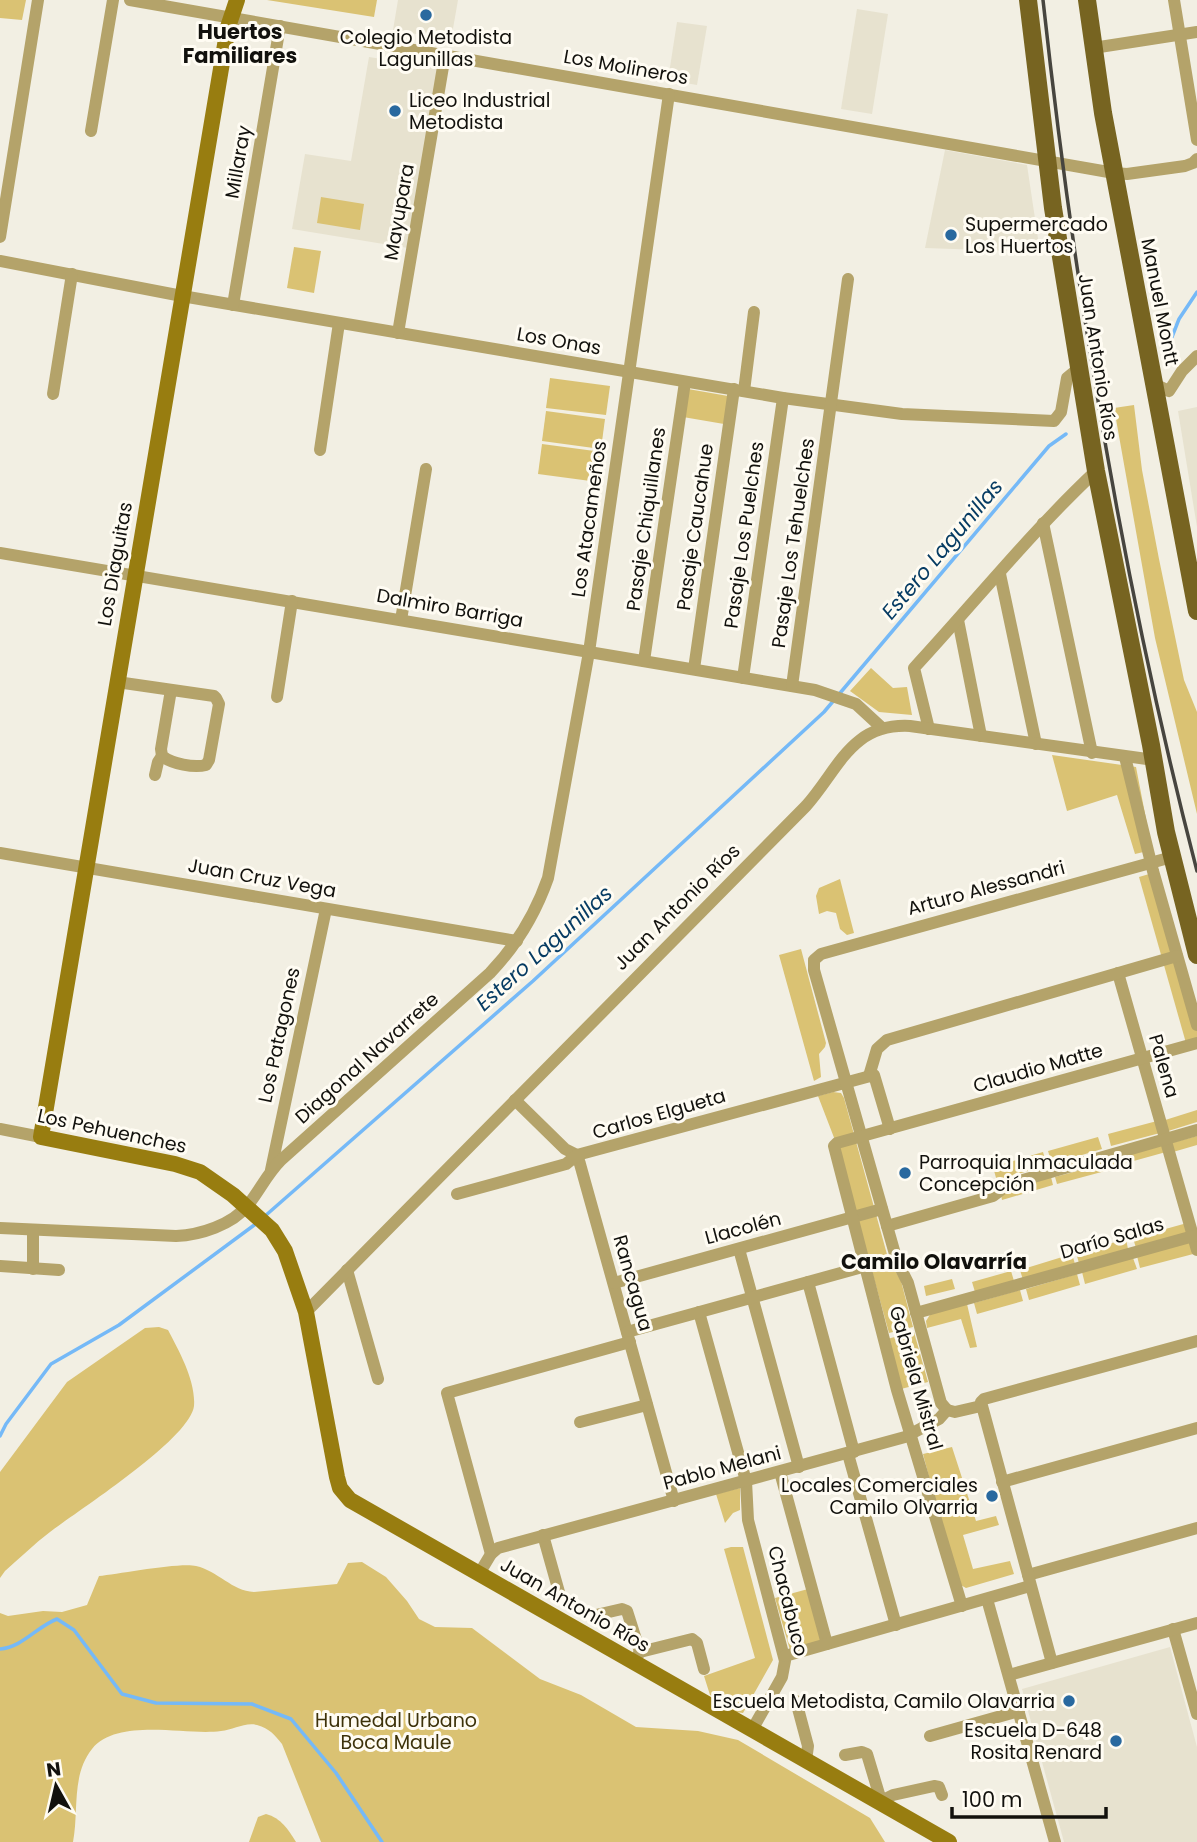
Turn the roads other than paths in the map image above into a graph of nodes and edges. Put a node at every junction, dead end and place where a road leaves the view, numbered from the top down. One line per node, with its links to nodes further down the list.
1 (38, 0): 20 (street)
2 (113, 0): 15 (street)
3 (130, 0): 8 (street, Los Molineros)
4 (237, 0): 8 (street, Los Diaguitas)
5 (1028, 0): 18 (main road, Juan Antonio Ríos)
6 (1087, 0): 12 (main road, Manuel Montt)
7 (1174, 0): 11 (street)
8 (232, 18): 9 (street, Los Molineros); 24 (street, Los Diaguitas)
9 (280, 26): 13 (street, Los Molineros); 25 (street, Millaray)
10 (1197, 32): 11 (street)
11 (1179, 35): 12 (street); 16 (street)
12 (1093, 48): 19 (main road, Manuel Montt)
13 (445, 55): 14 (street, Los Molineros); 28 (street, Mayupara)
14 (669, 94): 18 (street, Los Molineros); 31 (street, Los Atacameños)
15 (91, 131)
16 (1197, 141)
17 (1197, 159): 19 (street, Los Molineros)
18 (1046, 160): 19 (street, Los Molineros); 30 (main road, Juan Antonio Ríos)
19 (1114, 173): 33 (main road, Manuel Montt)
20 (0, 237)
21 (0, 261): 22 (street, Los Onas)
22 (72, 274): 24 (street, Los Onas); 35 (street)
23 (848, 279): 37 (street, Pasaje Los Tehuelches)
24 (182, 296): 25 (street, Los Onas); 44 (street, Los Diaguitas)
25 (233, 305): 27 (street, Los Onas)
26 (754, 312): 34 (street, Pasaje Caucahue)
27 (339, 323): 28 (street, Los Onas); 38 (street)
28 (398, 333): 31 (street, Los Onas)
29 (1197, 356): 33 (street)
30 (1078, 369): 37 (street, Los Onas); 40 (main road, Juan Antonio Ríos)
31 (629, 373): 32 (street, Los Onas); 49 (street, Los Atacameños)
32 (685, 382): 34 (street, Los Onas); 50 (street, Pasaje Chiquillanes)
33 (1154, 384): 46 (main road, Manuel Montt)
34 (739, 390): 36 (street, Los Onas); 51 (street, Pasaje Caucahue)
35 (53, 394)
36 (783, 398): 37 (street, Los Onas); 52 (street, Pasaje Los Puelches)
37 (831, 404): 54 (street, Pasaje Los Tehuelches)
38 (320, 450)
39 (426, 469): 47 (street)
40 (1096, 471): 41 (street, Juan Antonio Ríos); 64 (main road, Juan Antonio Ríos)
41 (1043, 523): 43 (street, Juan Antonio Ríos); 61 (street)
42 (0, 554): 44 (street, Dalmiro Barriga)
43 (1000, 574): 48 (street, Juan Antonio Ríos); 60 (street)
44 (135, 575): 45 (street, Dalmiro Barriga); 53 (street, Los Diaguitas)
45 (292, 601): 47 (street, Dalmiro Barriga); 56 (street)
46 (1197, 611)
47 (401, 620): 49 (street, Dalmiro Barriga)
48 (958, 620): 58 (street, Juan Antonio Ríos); 59 (street)
49 (589, 652): 50 (street, Dalmiro Barriga); 71 (street, Los Atacameños)
50 (644, 661): 51 (street, Dalmiro Barriga)
51 (694, 669): 52 (street, Dalmiro Barriga)
52 (743, 678): 54 (street, Dalmiro Barriga)
53 (117, 682): 55 (street); 69 (street, Los Diaguitas)
54 (792, 686): 57 (street, Dalmiro Barriga)
55 (171, 690): 62 (street); 62 (street)
56 (277, 697)
57 (881, 728): 58 (street); 81 (street, Juan Antonio Ríos)
58 (929, 729): 59 (street)
59 (981, 736): 60 (street)
60 (1036, 744): 61 (street)
61 (1092, 753): 63 (street)
62 (162, 757): 65 (street)
63 (1125, 757): 64 (street); 68 (street)
64 (1154, 760): 67 (main road, Juan Antonio Ríos)
65 (155, 775)
66 (0, 853): 69 (street, Juan Cruz Vega)
67 (1172, 857): 68 (street, Arturo Alessandri); 72 (main road, Juan Antonio Ríos)
68 (1151, 862): 73 (street); 74 (street, Arturo Alessandri)
69 (86, 868): 70 (street, Juan Cruz Vega); 85 (street, Los Diaguitas)
70 (326, 909): 71 (street, Juan Cruz Vega); 89 (street, Los Patagones)
71 (517, 942): 89 (street, Diagonal Navarrete)
72 (1197, 955)
73 (1177, 956): 75 (street); 76 (street)
74 (814, 961): 80 (street, Gabriela Mistral)
75 (1118, 973): 78 (street, Palena); 79 (street)
76 (1197, 1025)
77 (1197, 1043): 78 (street, Claudio Matte)
78 (1142, 1059): 83 (street, Claudio Matte); 87 (street, Palena)
79 (871, 1075): 80 (street, Carlos Elgueta); 83 (street)
80 (845, 1083): 86 (street, Gabriela Mistral); 88 (street, Carlos Elgueta)
81 (515, 1100): 88 (street); 104 (street, Juan Antonio Ríos)
82 (0, 1129): 85 (street, Los Pehuenches)
83 (890, 1129): 86 (street, Claudio Matte)
84 (1197, 1130): 87 (street)
85 (41, 1137): 92 (street, Los Pehuenches)
86 (861, 1137): 91 (street, Gabriela Mistral); 93 (street, Gabriela Mistral)
87 (1165, 1139): 94 (street); 97 (street, Palena)
88 (576, 1155): 90 (street, Carlos Elgueta); 106 (street, Rancagua)
89 (271, 1170): 92 (street, Diagonal Navarrete)
90 (457, 1194)
91 (882, 1209): 93 (street, Llacolén); 94 (street, Gabriela Mistral)
92 (252, 1211): 96 (street); 108 (street, Juan Antonio Ríos)
93 (853, 1217): 98 (street, Llacolén); 101 (street, Gabriela Mistral)
94 (887, 1226): 110 (street, Gabriela Mistral)
95 (0, 1228): 96 (street)
96 (33, 1230): 102 (street)
97 (1195, 1235): 99 (street, Palena); 110 (street, Darío Salas)
98 (740, 1249): 106 (street, Llacolén); 107 (street)
99 (1197, 1250)
100 (0, 1266): 102 (street)
101 (866, 1266): 105 (street); 119 (street, Gabriela Mistral)
102 (33, 1269): 103 (street)
103 (59, 1270)
104 (347, 1270): 108 (street, Juan Antonio Ríos); 113 (street)
105 (808, 1282): 107 (street); 120 (street)
106 (614, 1283): 111 (street, Rancagua)
107 (753, 1297): 109 (street); 121 (street)
108 (306, 1312): 129 (street, Juan Antonio Ríos)
109 (699, 1312): 111 (street); 123 (street, Chacabuco)
110 (916, 1313): 116 (street, Gabriela Mistral)
111 (629, 1337): 115 (street, Rancagua); 128 (street)
112 (1197, 1341): 114 (street, Pablo Melani)
113 (378, 1379)
114 (981, 1404): 116 (street, Pablo Melani); 124 (street)
115 (647, 1405): 117 (street); 125 (street, Rancagua)
116 (947, 1410): 119 (street, Pablo Melani)
117 (580, 1422)
118 (1197, 1428): 124 (street)
119 (911, 1434): 120 (street, Pablo Melani); 133 (street, Gabriela Mistral)
120 (851, 1453): 121 (street, Pablo Melani); 136 (street)
121 (799, 1467): 122 (street, Pablo Melani)
122 (780, 1472): 123 (street, Pablo Melani); 138 (street)
123 (746, 1481): 125 (street, Pablo Melani); 139 (street, Chacabuco)
124 (1002, 1482): 130 (street)
125 (674, 1501): 127 (street, Pablo Melani)
126 (1197, 1528): 130 (street)
127 (543, 1535): 128 (street, Pablo Melani); 131 (street)
128 (491, 1554): 129 (street)
129 (479, 1574): 140 (street, Juan Antonio Ríos)
130 (1029, 1581): 132 (street); 141 (street)
131 (559, 1592)
132 (987, 1599): 133 (street); 143 (street)
133 (962, 1606): 136 (street)
134 (596, 1615): 140 (street)
135 (1197, 1623): 137 (street)
136 (896, 1625): 138 (street)
137 (1173, 1629): 141 (street); 146 (street)
138 (827, 1644): 139 (street)
139 (785, 1656): 147 (street, Chacabuco)
140 (637, 1657): 142 (street); 147 (street, Juan Antonio Ríos)
141 (1052, 1663): 143 (street)
142 (704, 1669)
143 (1009, 1675): 145 (street)
144 (796, 1701): 150 (street)
145 (1019, 1711): 148 (street); 154 (street)
146 (1197, 1714)
147 (752, 1730): 150 (street, Juan Antonio Ríos)
148 (930, 1736)
149 (845, 1755): 152 (street)
150 (806, 1761): 152 (street, Juan Antonio Ríos)
151 (942, 1795): 152 (street)
152 (879, 1802): 153 (street, Juan Antonio Ríos)
153 (949, 1842)
154 (1055, 1842)

